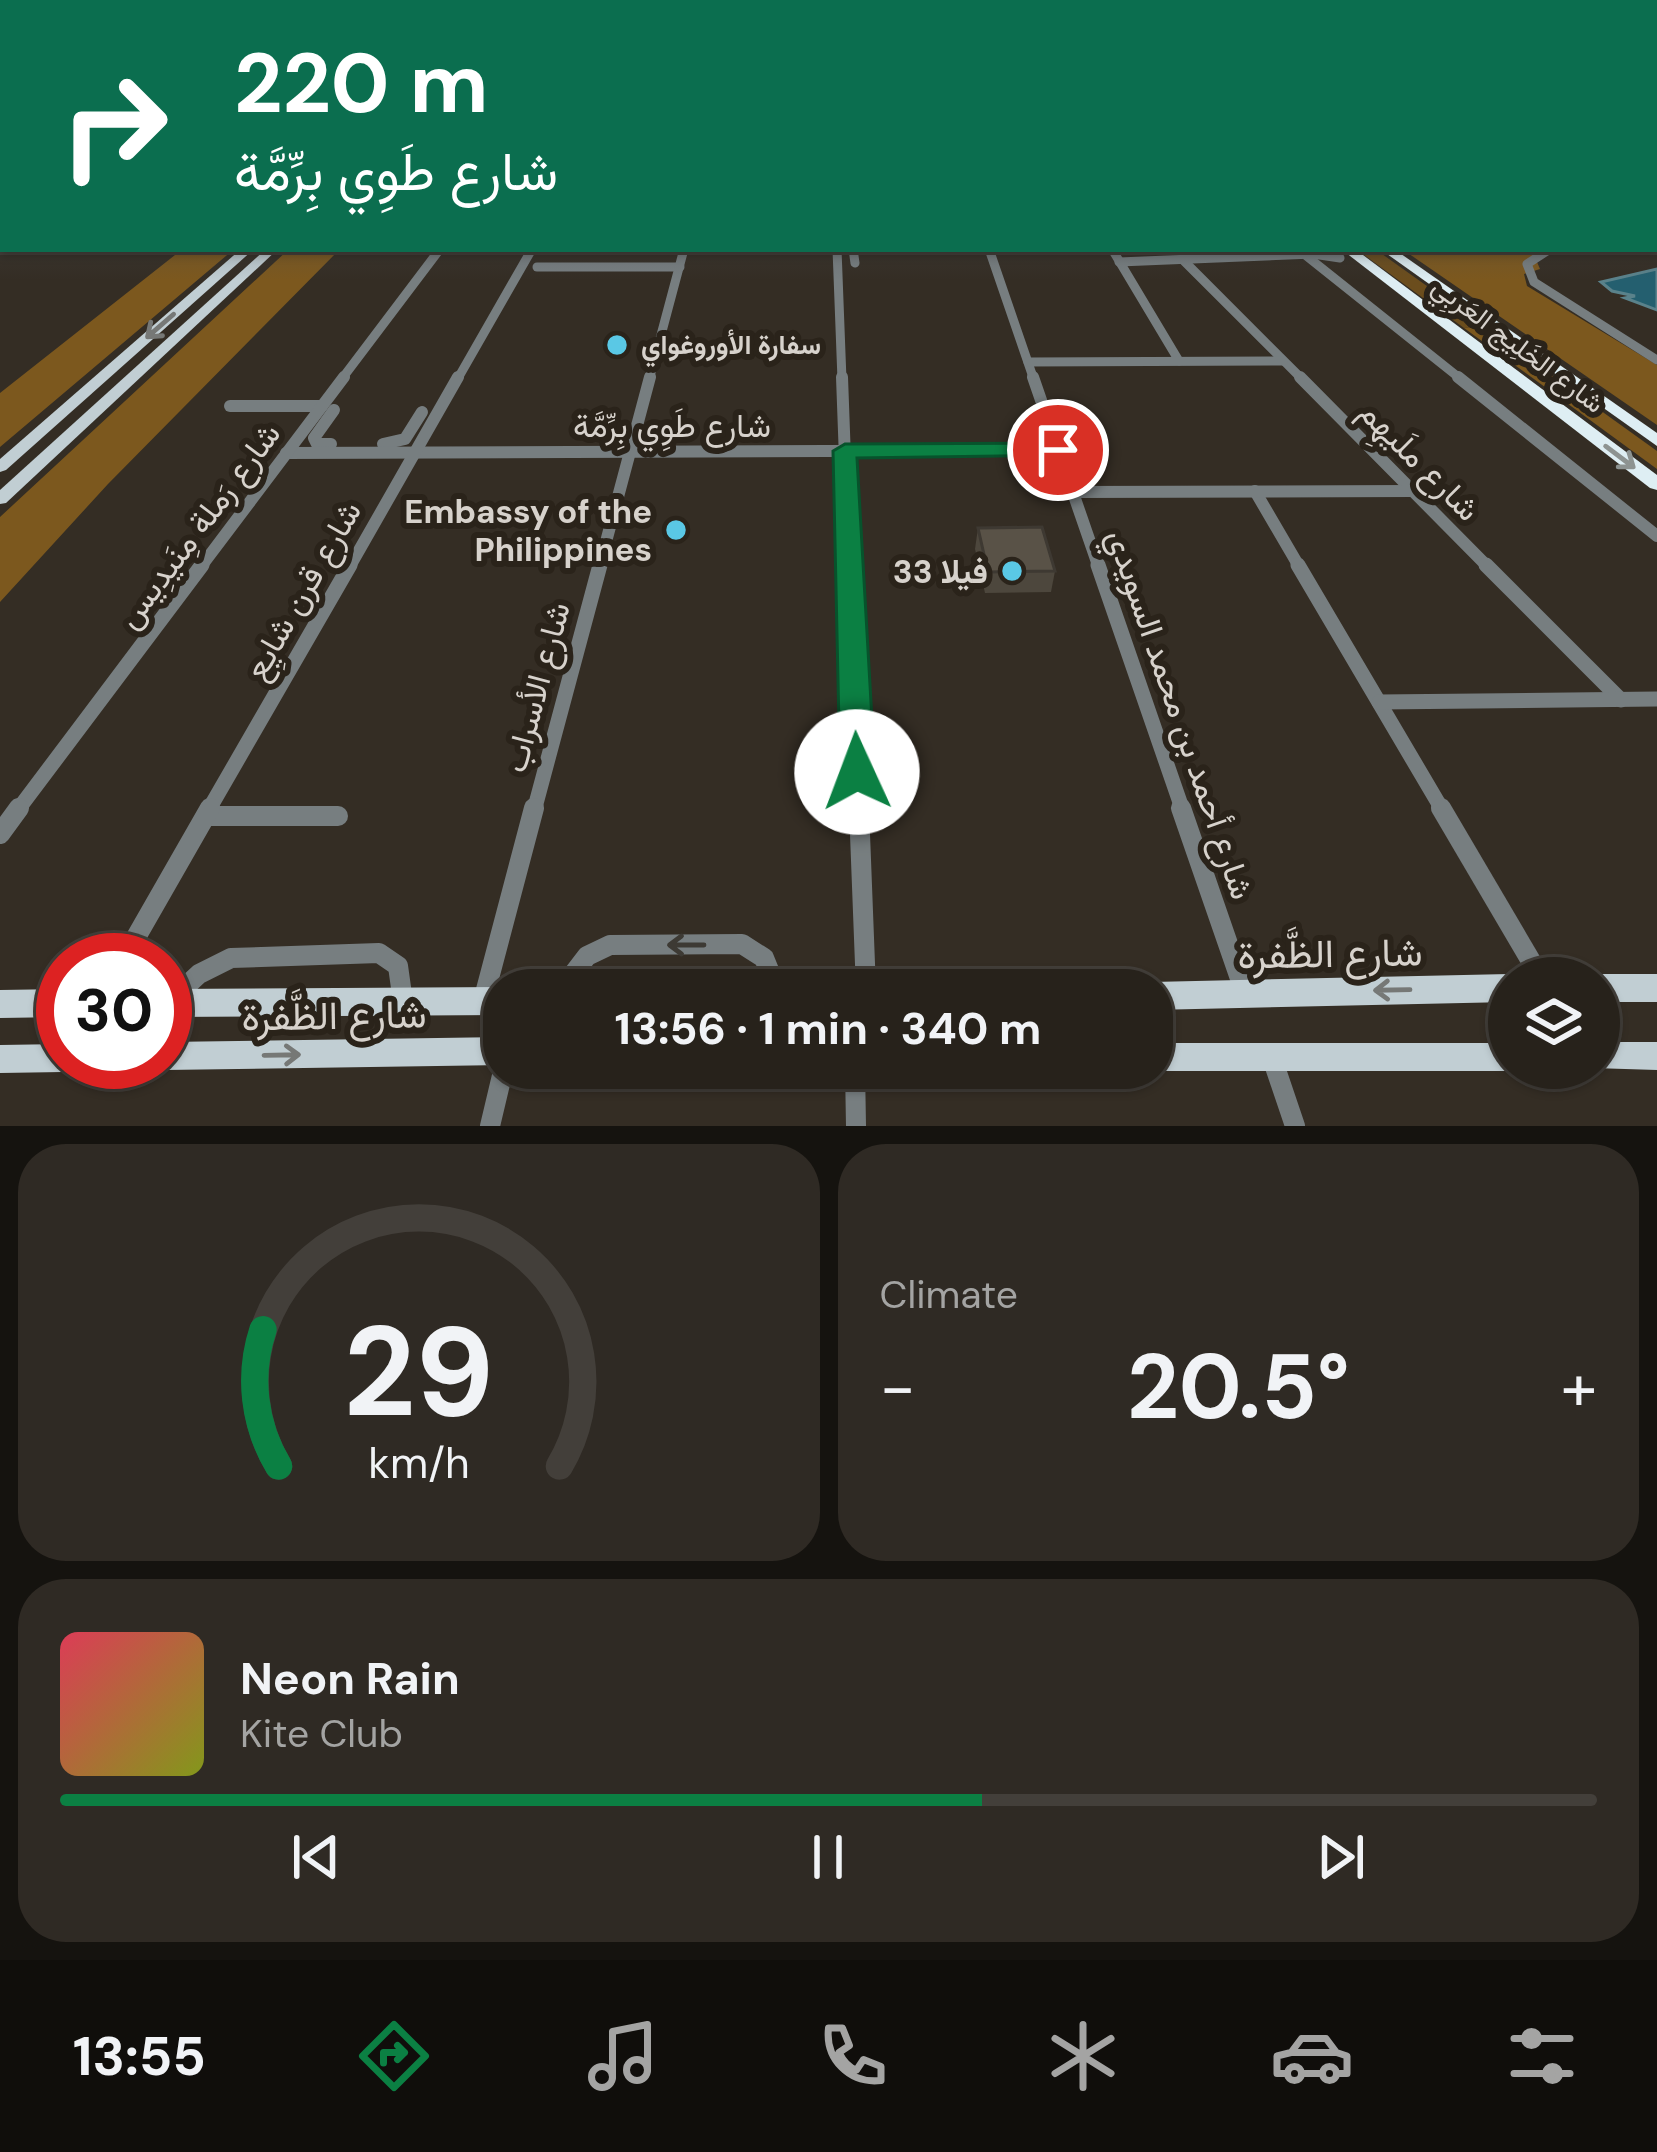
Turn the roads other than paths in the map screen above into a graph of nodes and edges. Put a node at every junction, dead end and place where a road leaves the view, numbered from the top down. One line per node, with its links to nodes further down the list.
1 (243, 252): 32 (main road, one-way to 32)
2 (271, 252): 37 (main road)
3 (438, 252): 23 (street, شارع رَملة مِنَيدِيس)
4 (530, 252): 29 (street, شارع قرن شايِع)
5 (683, 252): 16 (street, شارع الأسراب)
6 (837, 252): 28 (street)
7 (853, 252): 15 (street)
8 (990, 252): 21 (street, شارع أحمد بن محمد السويدي)
9 (1114, 252): 14 (street)
10 (1326, 252): 13 (street); 33 (highway, شارع الخَلِيج العَربِي, one-way to 33); 38 (street)
11 (1390, 252): 25 (highway, شارع الخَلِيج العَربِي)
12 (1545, 252): 20 (street)
13 (1182, 259): 14 (street); 19 (street, شارع ملَيهِم)
14 (1119, 262): 18 (street)
15 (855, 263)
16 (680, 266): 17 (street); 30 (street, شارع الأسراب)
17 (537, 267)
18 (1179, 361): 19 (street); 21 (street)
19 (1283, 361): 35 (street, شارع ملَيهِم)
20 (1657, 361)
21 (1028, 362): 27 (street, شارع أحمد بن محمد السويدي)
22 (230, 406): 23 (street)
23 (328, 408): 26 (street); 31 (street, شارع رَملة مِنَيدِيس)
24 (422, 412): 26 (street)
25 (1657, 442)
26 (352, 448): 29 (street, شارع طَوِي بِرِّمَّة); 31 (street, شارع طَوِي بِرِّمَّة)
27 (1058, 450): 28 (street, شارع طَوِي بِرِّمَّة); 36 (street, شارع أحمد بن محمد السويدي)
28 (845, 451): 30 (street, شارع طَوِي بِرِّمَّة); 50 (street)
29 (415, 452): 30 (street, شارع طَوِي بِرِّمَّة); 43 (street, شارع قرن شايِع)
30 (630, 452): 47 (street, شارع الأسراب)
31 (286, 453): 44 (street, شارع رَملة مِنَيدِيس)
32 (0, 466)
33 (1657, 484)
34 (1256, 491): 35 (street); 36 (street); 41 (street)
35 (1413, 491): 40 (street, شارع ملَيهِم)
36 (1073, 492): 55 (street, شارع أحمد بن محمد السويدي)
37 (0, 499)
38 (1657, 536)
39 (1657, 699): 40 (street)
40 (1621, 700): 41 (street)
41 (1379, 702): 46 (street)
42 (338, 816): 43 (street)
43 (206, 817): 45 (street, شارع قرن شايِع)
44 (0, 834)
45 (139, 933)
46 (1529, 957)
47 (502, 969)
48 (577, 969): 49 (street, one-way to 48)
49 (768, 969)
50 (865, 969)
51 (192, 980): 58 (street)
52 (1488, 988): 55 (main road, شارع الظَّفرة, one-way to 55)
53 (1620, 988): 54 (main road)
54 (1657, 988)
55 (1245, 994): 56 (main road, شارع الظَّفرة)
56 (1173, 996)
57 (483, 1001): 58 (main road, شارع الظَّفرة)
58 (403, 1002): 59 (main road, شارع الظَّفرة)
59 (192, 1003)
60 (0, 1004): 61 (main road)
61 (36, 1004)
62 (483, 1052): 63 (main road, شارع الظَّفرة, one-way to 62)
63 (192, 1056)
64 (1173, 1057): 67 (main road)
65 (1488, 1057): 67 (main road)
66 (36, 1058): 68 (main road)
67 (1272, 1058): 75 (street)
68 (0, 1059)
69 (1620, 1059): 70 (main road)
70 (1654, 1061)
71 (499, 1089): 73 (street)
72 (855, 1089): 74 (street)
73 (490, 1126)
74 (856, 1126)
75 (1295, 1126)

